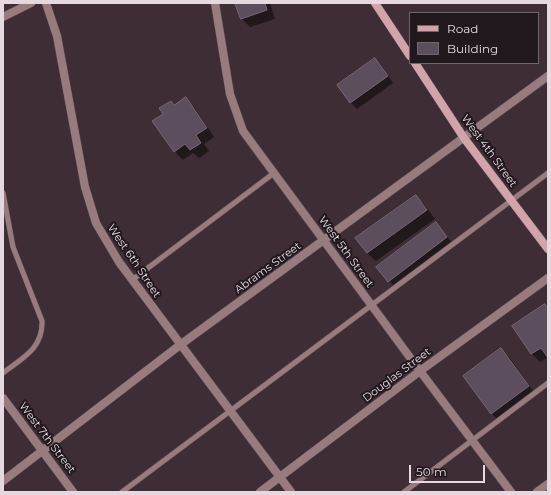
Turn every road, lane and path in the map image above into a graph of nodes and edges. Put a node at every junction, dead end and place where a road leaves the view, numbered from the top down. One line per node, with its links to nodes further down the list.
1 (31, 3): 5 (street)
2 (46, 3): 17 (street, West 6th Street)
3 (215, 3): 10 (street, West 5th Street)
4 (375, 3): 6 (main road)
5 (3, 17)
6 (409, 54)
7 (416, 64): 9 (main road, West 4th Street)
8 (548, 76): 9 (street, Abrams Street)
9 (464, 138): 13 (main road, West 4th Street); 14 (street, Abrams Street)
10 (274, 173): 14 (street, West 5th Street); 17 (lane)
11 (548, 174): 13 (lane)
12 (3, 193): 21 (lane)
13 (512, 201): 15 (main road, West 4th Street); 18 (lane)
14 (323, 240): 18 (street, West 5th Street); 19 (street, Abrams Street)
15 (548, 249)
16 (548, 278): 20 (street, Douglas Street)
17 (132, 280): 19 (street, West 6th Street)
18 (372, 305): 20 (street, West 5th Street); 24 (lane)
19 (180, 345): 24 (street, West 6th Street); 26 (street, Abrams Street)
20 (420, 371): 25 (street, West 5th Street); 27 (street, Douglas Street)
21 (3, 373)
22 (548, 383): 25 (lane)
23 (3, 398): 26 (street, West 7th Street)
24 (230, 411): 27 (street, West 6th Street); 31 (lane)
25 (472, 440): 34 (lane); 35 (street, West 5th Street)
26 (43, 451): 28 (street, Abrams Street); 30 (street, West 7th Street)
27 (280, 478): 32 (street, Douglas Street); 33 (street, West 6th Street)
28 (3, 481)
29 (548, 484): 36 (street)
30 (74, 492)
31 (122, 492)
32 (260, 492)
33 (291, 492)
34 (404, 492)
35 (511, 492)
36 (537, 492)

